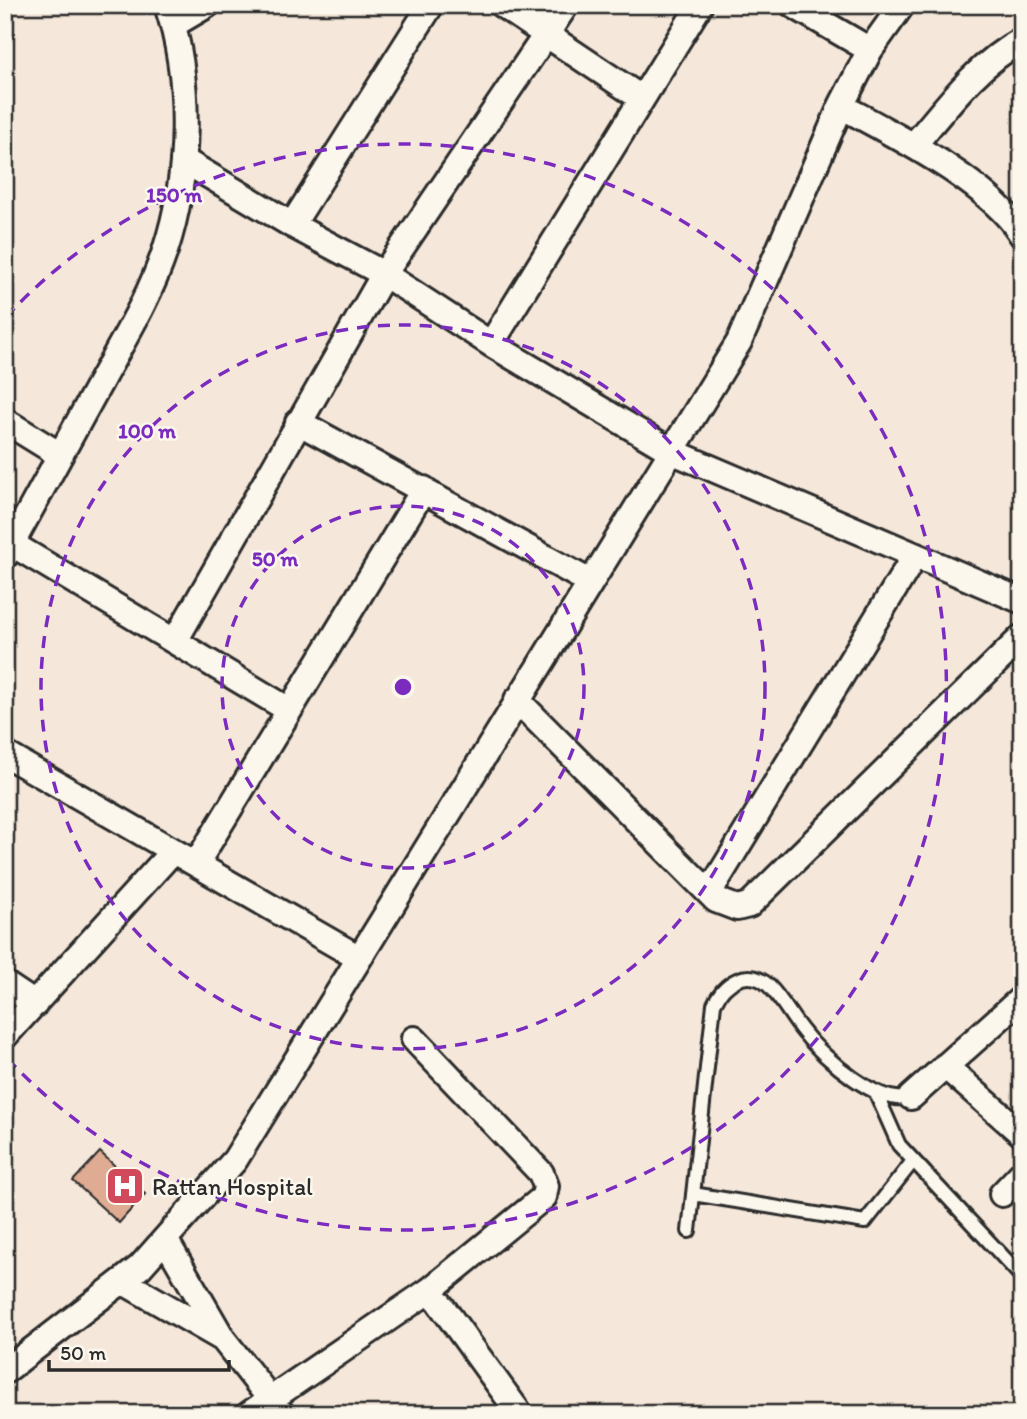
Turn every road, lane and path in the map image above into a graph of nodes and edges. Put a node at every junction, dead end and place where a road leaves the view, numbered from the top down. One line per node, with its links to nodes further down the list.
1 (207, 5): 8 (street)
2 (431, 5): 16 (street)
3 (502, 5): 9 (street)
4 (566, 5): 9 (street)
5 (700, 5): 12 (street)
6 (793, 5): 11 (street)
7 (902, 5): 11 (street)
8 (170, 15): 15 (street)
9 (547, 36): 12 (street); 18 (street)
10 (1022, 40): 14 (street)
11 (870, 50): 13 (street)
12 (641, 99): 19 (street)
13 (841, 106): 14 (street); 22 (street)
14 (914, 145): 17 (street)
15 (183, 160): 16 (street); 23 (street)
16 (292, 225): 18 (street)
17 (1022, 235)
18 (384, 274): 19 (street); 21 (street)
19 (491, 344): 22 (street)
20 (5, 421): 23 (street)
21 (298, 422): 24 (street); 30 (street)
22 (671, 452): 26 (street); 27 (street)
23 (60, 455): 25 (street)
24 (424, 489): 27 (street); 32 (street)
25 (9, 550): 30 (street)
26 (914, 557): 28 (street); 36 (street)
27 (590, 582): 31 (street)
28 (1022, 601)
29 (1022, 637): 36 (street)
30 (175, 641): 32 (street)
31 (517, 700): 36 (street); 37 (street)
32 (289, 710): 35 (street)
33 (5, 754): 34 (street)
34 (173, 851): 35 (street); 39 (street)
35 (196, 864): 37 (street)
36 (709, 893)
37 (359, 958): 52 (street)
38 (5, 984): 39 (street)
39 (34, 1004): 41 (street)
40 (1019, 1007): 43 (street)
41 (5, 1036)
42 (414, 1039): 55 (street)
43 (945, 1066): 45 (street); 46 (street)
44 (876, 1093): 45 (lane); 47 (lane); 49 (lane)
45 (911, 1097)
46 (1022, 1134)
47 (913, 1161): 49 (lane); 53 (lane)
48 (1022, 1173): 50 (street)
49 (693, 1194): 51 (lane)
50 (1002, 1194)
51 (689, 1231)
52 (165, 1238): 54 (street); 56 (street)
53 (1022, 1277)
54 (122, 1282): 56 (street); 57 (street)
55 (429, 1290): 58 (street); 60 (street)
56 (223, 1339): 58 (street)
57 (5, 1371)
58 (276, 1406): 59 (street)
59 (249, 1414)
60 (520, 1414)

